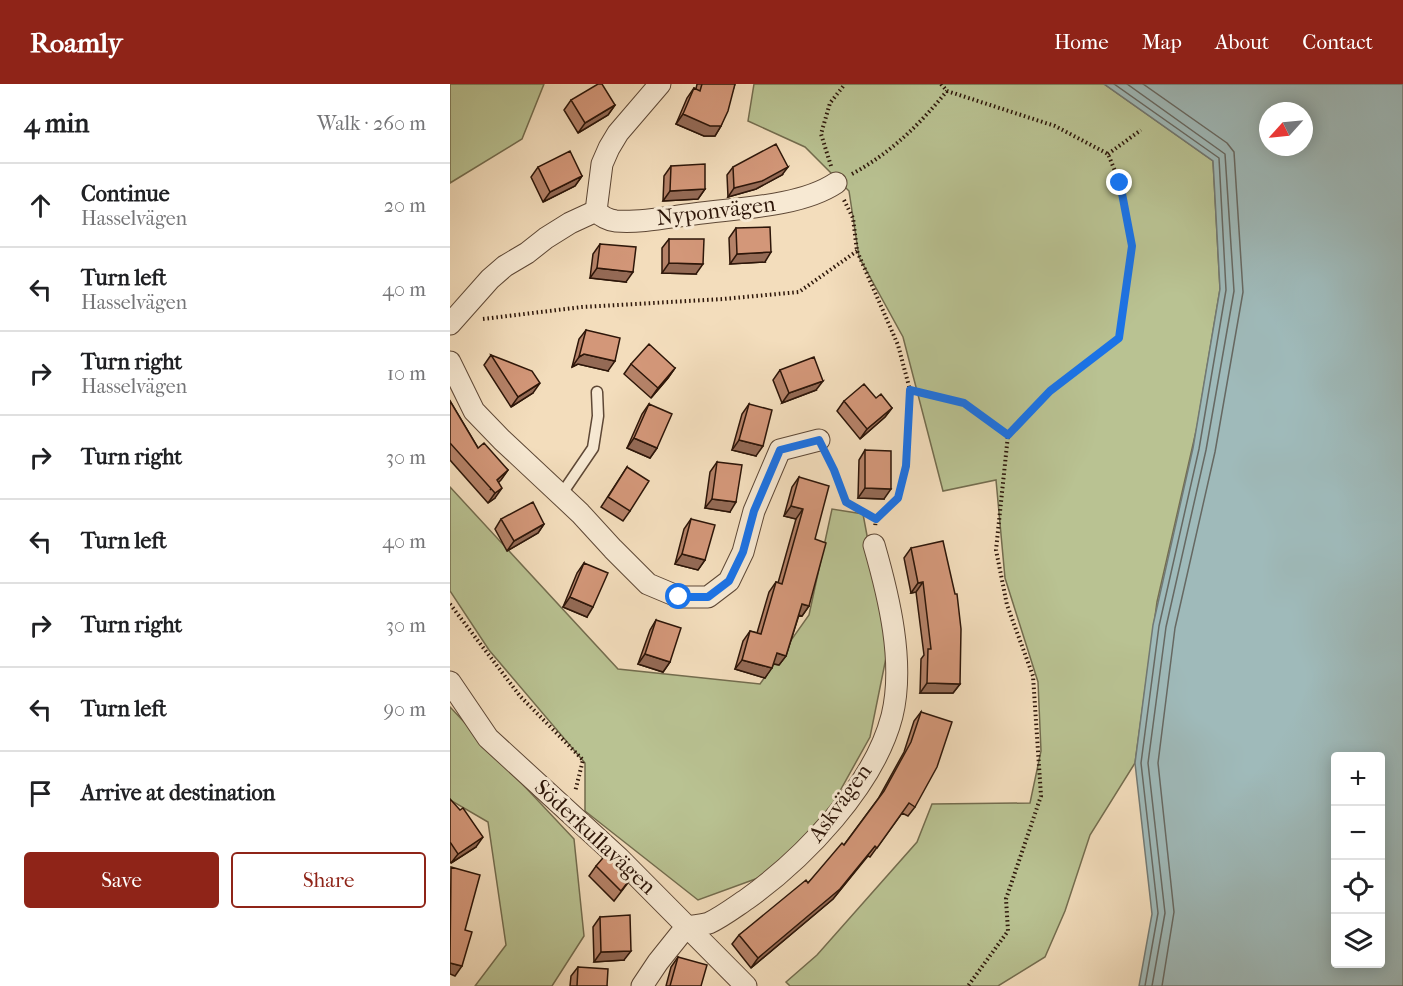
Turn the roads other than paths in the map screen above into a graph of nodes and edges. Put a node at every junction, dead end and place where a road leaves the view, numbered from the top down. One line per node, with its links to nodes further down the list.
1 (660, 84): 3 (street)
2 (836, 183): 3 (street, Nyponvägen)
3 (596, 211): 4 (street)
4 (450, 324)
5 (450, 362): 8 (street)
6 (597, 392): 8 (lane)
7 (819, 440): 8 (street)
8 (561, 495)
9 (874, 545): 11 (street, Askvägen)
10 (450, 682): 11 (street, Söderkullavägen)
11 (686, 927): 12 (street); 13 (street, Söderkullavägen)
12 (642, 986)
13 (746, 986)

